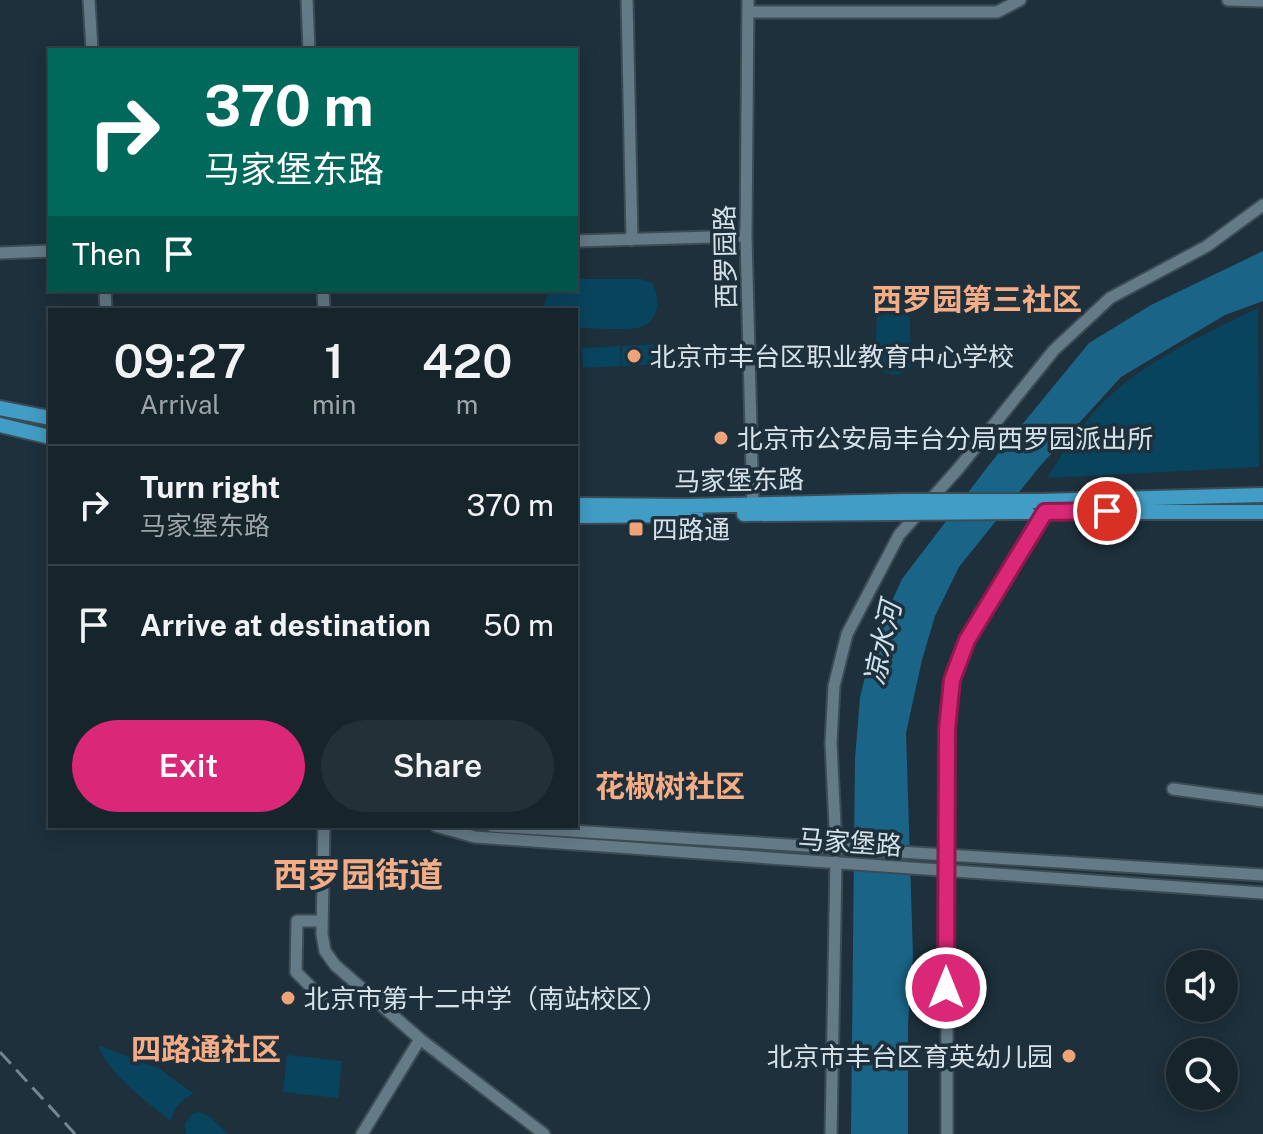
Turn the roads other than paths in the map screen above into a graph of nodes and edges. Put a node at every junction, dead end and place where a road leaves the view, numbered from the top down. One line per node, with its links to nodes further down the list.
1 (89, 0): 8 (street)
2 (307, 0): 9 (street)
3 (627, 0): 12 (street)
4 (1020, 0): 7 (street)
5 (1228, 0): 6 (street)
6 (1263, 1)
7 (748, 6): 11 (street, 西罗园路)
8 (92, 48)
9 (309, 48)
10 (1263, 205): 32 (street)
11 (746, 236): 12 (street); 24 (street, 西罗园路)
12 (632, 240): 13 (street)
13 (578, 241)
14 (48, 251): 15 (street)
15 (0, 253)
16 (0, 408): 17 (main road)
17 (48, 418)
18 (0, 425): 19 (main road)
19 (48, 437)
20 (1263, 495): 23 (main road)
21 (578, 505): 24 (main road, 马家堡东路)
22 (901, 507): 23 (main road, bridge); 23 (main road, bridge); 24 (main road, 马家堡东路)
23 (1043, 507): 25 (main road); 33 (street)
24 (752, 509): 26 (main road, 马家堡东路)
25 (1263, 512)
26 (578, 516)
27 (1173, 789): 28 (street)
28 (1263, 801)
29 (324, 828): 38 (street)
30 (443, 828): 34 (street, 马家堡路)
31 (523, 828): 32 (street, 马家堡路)
32 (836, 848): 33 (street, 马家堡路)
33 (946, 856): 35 (street); 36 (street, 马家堡路)
34 (836, 862): 35 (street, 马家堡路); 43 (street)
35 (946, 871): 37 (street, 马家堡路); 44 (street)
36 (1263, 875)
37 (1263, 893)
38 (322, 921): 39 (street); 40 (street)
39 (321, 997)
40 (420, 1039): 41 (street); 42 (street)
41 (362, 1134)
42 (544, 1134)
43 (831, 1134)
44 (947, 1134)

